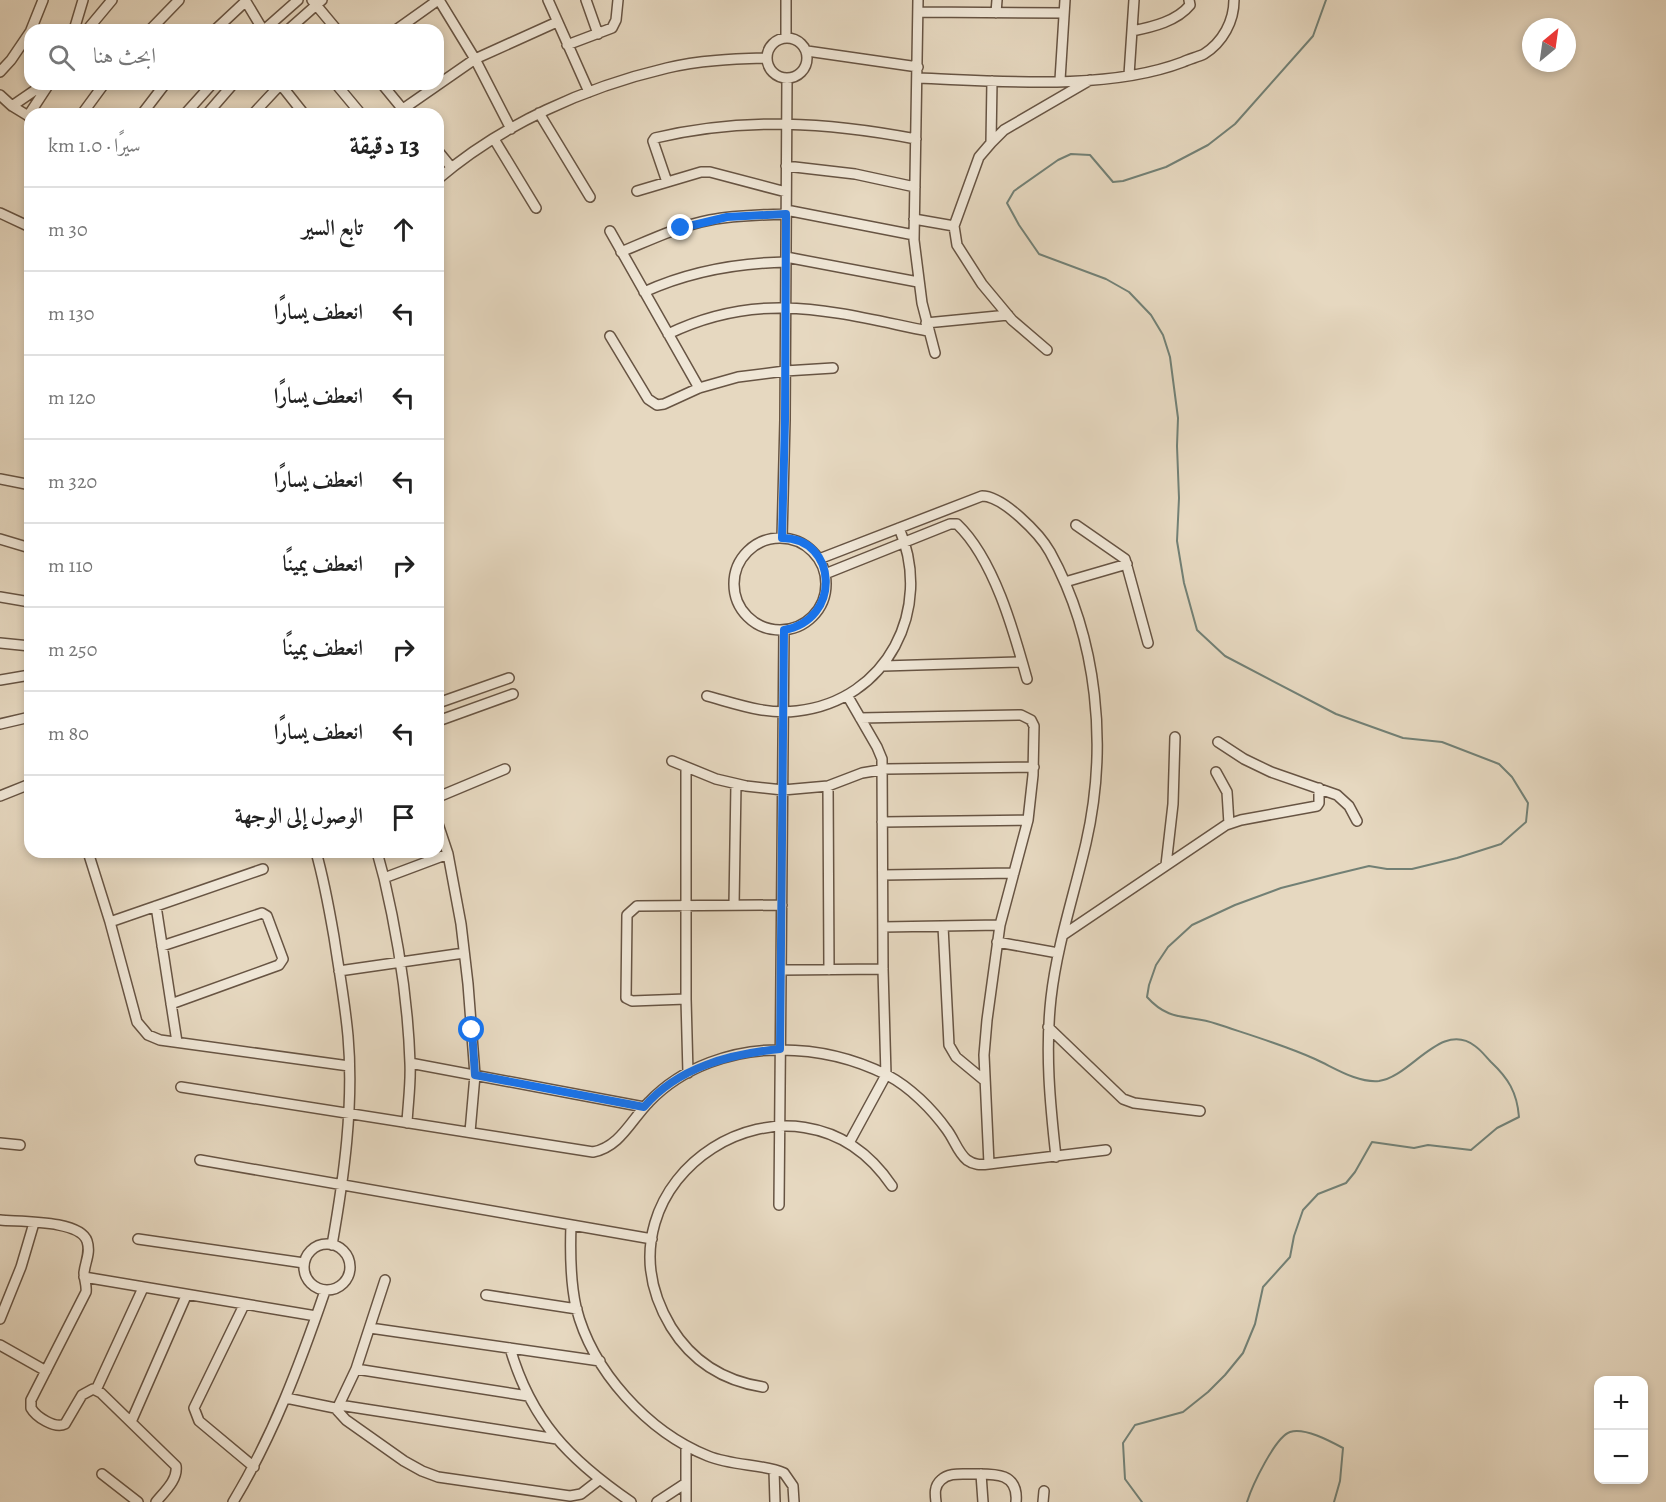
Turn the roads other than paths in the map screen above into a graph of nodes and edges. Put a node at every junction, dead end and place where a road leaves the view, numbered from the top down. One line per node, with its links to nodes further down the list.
1 (43, 0): 23 (street)
2 (83, 0): 24 (street)
3 (112, 0): 25 (street)
4 (179, 0): 26 (street)
5 (298, 0): 29 (street)
6 (439, 0): 32 (street); 40 (street)
7 (548, 0): 22 (street)
8 (586, 0): 34 (street)
9 (618, 0): 34 (street)
10 (786, 0): 35 (street)
11 (916, 0): 19 (street)
12 (997, 0): 20 (street)
13 (1065, 0): 21 (street)
14 (1134, 0): 33 (street)
15 (1189, 0): 33 (street)
16 (1234, 0): 43 (street)
17 (245, 1): 27 (street); 28 (street)
18 (316, 2): 30 (street); 31 (street)
19 (918, 12): 20 (street); 41 (street)
20 (996, 13): 21 (street)
21 (1064, 13): 46 (street)
22 (557, 22): 37 (street); 40 (street)
23 (34, 24)
24 (76, 24)
25 (92, 24)
26 (156, 24)
27 (220, 24)
28 (260, 24)
29 (271, 24)
30 (294, 24)
31 (332, 24)
32 (405, 24)
33 (1132, 31): 43 (street)
34 (598, 34): 37 (street)
35 (786, 37): 38 (street); 39 (street)
36 (24, 41): 42 (street)
37 (567, 45): 61 (street)
38 (807, 51): 41 (street); 44 (street)
39 (767, 58): 44 (street); 61 (street)
40 (475, 59): 49 (street); 77 (street)
41 (918, 67): 45 (street)
42 (0, 72)
43 (1129, 75): 47 (street)
44 (787, 78): 76 (street)
45 (918, 78): 48 (street); 79 (street)
46 (1060, 80): 47 (street); 48 (street)
47 (1090, 80): 80 (street)
48 (992, 81): 80 (street)
49 (444, 82)
50 (35, 90): 63 (street)
51 (45, 90): 64 (street)
52 (100, 90): 65 (street)
53 (160, 90): 66 (street)
54 (207, 90): 67 (street)
55 (228, 90): 68 (street)
56 (275, 90): 69 (street)
57 (286, 90): 70 (street)
58 (341, 90): 71 (street)
59 (387, 90): 72 (street)
60 (434, 90): 73 (street)
61 (589, 92): 75 (street)
62 (0, 95): 63 (street)
63 (12, 106): 74 (street)
64 (34, 108)
65 (86, 108)
66 (147, 108)
67 (190, 108)
68 (212, 108)
69 (259, 108)
70 (299, 108)
71 (356, 108)
72 (402, 108)
73 (410, 108)
74 (24, 114)
75 (539, 114): 77 (street); 89 (street)
76 (787, 123): 79 (street); 82 (street); 85 (street)
77 (511, 129): 78 (street)
78 (495, 139): 83 (street); 90 (street)
79 (916, 139): 86 (street)
80 (991, 143): 95 (street)
81 (444, 158): 83 (street)
82 (786, 166): 86 (street); 88 (street)
83 (451, 167): 84 (street)
84 (444, 173)
85 (667, 182): 87 (street); 88 (street)
86 (915, 187): 93 (street)
87 (637, 191)
88 (786, 192): 91 (street)
89 (590, 197)
90 (536, 208)
91 (786, 212): 97 (street); 98 (street); 99 (street)
92 (0, 213): 94 (street)
93 (914, 219): 95 (street); 97 (street)
94 (24, 224)
95 (954, 226): 103 (street)
96 (610, 231): 98 (street)
97 (914, 235): 100 (street)
98 (621, 252): 101 (street)
99 (786, 260): 100 (street); 101 (street); 102 (street)
100 (918, 282): 104 (street)
101 (644, 292): 105 (street)
102 (785, 307): 104 (street); 105 (street); 110 (street)
103 (1008, 315): 104 (street); 107 (street)
104 (927, 327): 108 (street)
105 (668, 334): 111 (street)
106 (610, 336): 111 (street)
107 (1047, 350)
108 (935, 353)
109 (833, 368): 110 (street)
110 (785, 371): 111 (street); 116 (street)
111 (699, 388)
112 (0, 479): 113 (street)
113 (24, 484)
114 (1076, 525): 121 (street)
115 (899, 528): 118 (street); 120 (street); 123 (street)
116 (782, 538): 120 (street); 126 (street)
117 (0, 539): 119 (street)
118 (905, 542): 122 (street); 130 (street); 131 (street)
119 (24, 546)
120 (819, 559): 122 (street)
121 (1127, 564): 123 (street); 128 (street)
122 (825, 574): 126 (street)
123 (1065, 582): 184 (street)
124 (0, 597): 125 (street)
125 (24, 601)
126 (784, 630): 140 (street)
127 (0, 643): 129 (street)
128 (1148, 643)
129 (24, 645)
130 (1022, 662): 131 (street); 135 (street)
131 (884, 666): 137 (street)
132 (24, 676): 134 (street)
133 (509, 678): 139 (street)
134 (0, 680)
135 (1027, 680)
136 (513, 694): 143 (street)
137 (847, 695): 140 (street); 142 (street)
138 (707, 696): 140 (street)
139 (444, 702)
140 (784, 712): 157 (street)
141 (24, 718): 144 (street)
142 (860, 718): 148 (street); 151 (street)
143 (444, 719)
144 (0, 724)
145 (1175, 737): 171 (street)
146 (1218, 742): 156 (street)
147 (672, 761): 149 (street)
148 (1034, 767): 151 (street); 160 (street)
149 (686, 768): 153 (street); 179 (street)
150 (505, 769): 158 (street)
151 (882, 769): 155 (street); 162 (street)
152 (1216, 772): 163 (street)
153 (736, 784): 157 (street); 176 (street)
154 (24, 786): 159 (street)
155 (828, 786): 157 (street); 192 (street)
156 (1319, 788): 161 (street); 163 (street)
157 (783, 790): 177 (street)
158 (444, 794)
159 (0, 796)
160 (1028, 820): 162 (street); 173 (street)
161 (1357, 821)
162 (882, 822): 174 (street)
163 (1229, 824): 171 (street)
164 (444, 843): 165 (street)
165 (448, 855): 166 (street); 187 (street)
166 (444, 856)
167 (90, 858): 180 (street)
168 (317, 858): 193 (street)
169 (379, 858): 175 (street)
170 (440, 858): 175 (street)
171 (1166, 865): 184 (street)
172 (263, 869): 178 (street)
173 (1014, 873): 174 (street); 181 (street)
174 (883, 875): 183 (street)
175 (384, 878): 189 (street)
176 (734, 905): 177 (street); 179 (street)
177 (782, 905): 191 (street)
178 (156, 906): 180 (street); 186 (street)
179 (685, 906): 194 (street); 194 (street)
180 (110, 922): 197 (street)
181 (1000, 925): 182 (street); 185 (street)
182 (942, 926): 183 (street); 204 (street)
183 (883, 927): 190 (street)
184 (1063, 935): 188 (street)
185 (997, 942): 188 (street); 204 (street)
186 (162, 946): 195 (street); 195 (street)
187 (464, 953): 189 (street); 202 (street)
188 (1058, 953): 196 (street)
189 (400, 962): 193 (street); 199 (street)
190 (883, 969): 192 (street); 203 (street)
191 (782, 970): 192 (street); 198 (street)
192 (829, 970)
193 (339, 971): 200 (street)
194 (686, 999): 201 (street)
195 (171, 1004): 197 (street)
196 (1048, 1027): 207 (street); 216 (street)
197 (177, 1042): 200 (street)
198 (780, 1049): 201 (street); 203 (street); 210 (street)
199 (410, 1063): 202 (street); 209 (street)
200 (349, 1066): 208 (street)
201 (688, 1073): 206 (street)
202 (475, 1075): 206 (street); 211 (street)
203 (886, 1075): 213 (street); 218 (street)
204 (985, 1081): 218 (street)
205 (181, 1087): 208 (street)
206 (644, 1107): 211 (street)
207 (1200, 1111)
208 (348, 1114): 209 (street); 219 (street)
209 (408, 1123): 211 (street)
210 (780, 1127): 213 (street); 221 (street); 226 (street)
211 (470, 1132)
212 (0, 1143): 214 (street)
213 (849, 1143): 220 (street)
214 (20, 1144)
215 (1106, 1150): 216 (street)
216 (1056, 1156): 218 (street)
217 (200, 1160): 219 (street)
218 (988, 1164)
219 (343, 1185): 224 (street); 227 (street)
220 (892, 1186)
221 (779, 1205)
222 (0, 1220): 223 (street)
223 (34, 1223): 229 (street); 237 (street)
224 (571, 1225): 226 (street); 236 (street)
225 (138, 1239): 228 (street)
226 (652, 1239): 245 (street)
227 (332, 1245): 228 (street); 232 (street)
228 (304, 1263): 232 (street)
229 (84, 1277): 231 (street); 244 (street)
230 (385, 1280): 239 (street)
231 (143, 1288): 234 (street); 246 (street)
232 (325, 1291): 238 (street)
233 (486, 1295): 236 (street)
234 (186, 1296): 235 (street); 250 (street)
235 (244, 1305): 238 (street); 253 (street)
236 (577, 1309): 242 (street)
237 (2, 1312)
238 (316, 1316): 248 (street)
239 (370, 1328): 241 (street); 243 (street)
240 (0, 1345): 244 (street)
241 (510, 1348): 242 (street); 247 (street)
242 (600, 1360): 252 (street)
243 (356, 1369): 247 (street); 249 (street)
244 (46, 1371): 246 (street)
245 (763, 1387)
246 (96, 1390): 250 (street)
247 (528, 1396): 251 (street)
248 (286, 1398): 249 (street); 253 (street)
249 (338, 1407): 251 (street); 257 (street)
250 (131, 1422): 261 (street)
251 (557, 1439): 257 (street)
252 (686, 1447): 254 (street); 258 (street)
253 (254, 1467): 262 (street)
254 (774, 1470): 266 (street); 267 (street)
255 (102, 1474): 260 (street)
256 (981, 1474): 268 (street); 269 (street); 270 (street)
257 (599, 1480): 263 (street)
258 (686, 1483): 264 (street); 265 (street)
259 (1044, 1491): 271 (street)
260 (138, 1502)
261 (156, 1502)
262 (233, 1502)
263 (631, 1502)
264 (657, 1502)
265 (687, 1502)
266 (775, 1502)
267 (794, 1502)
268 (936, 1502)
269 (982, 1502)
270 (1016, 1502)
271 (1042, 1502)

